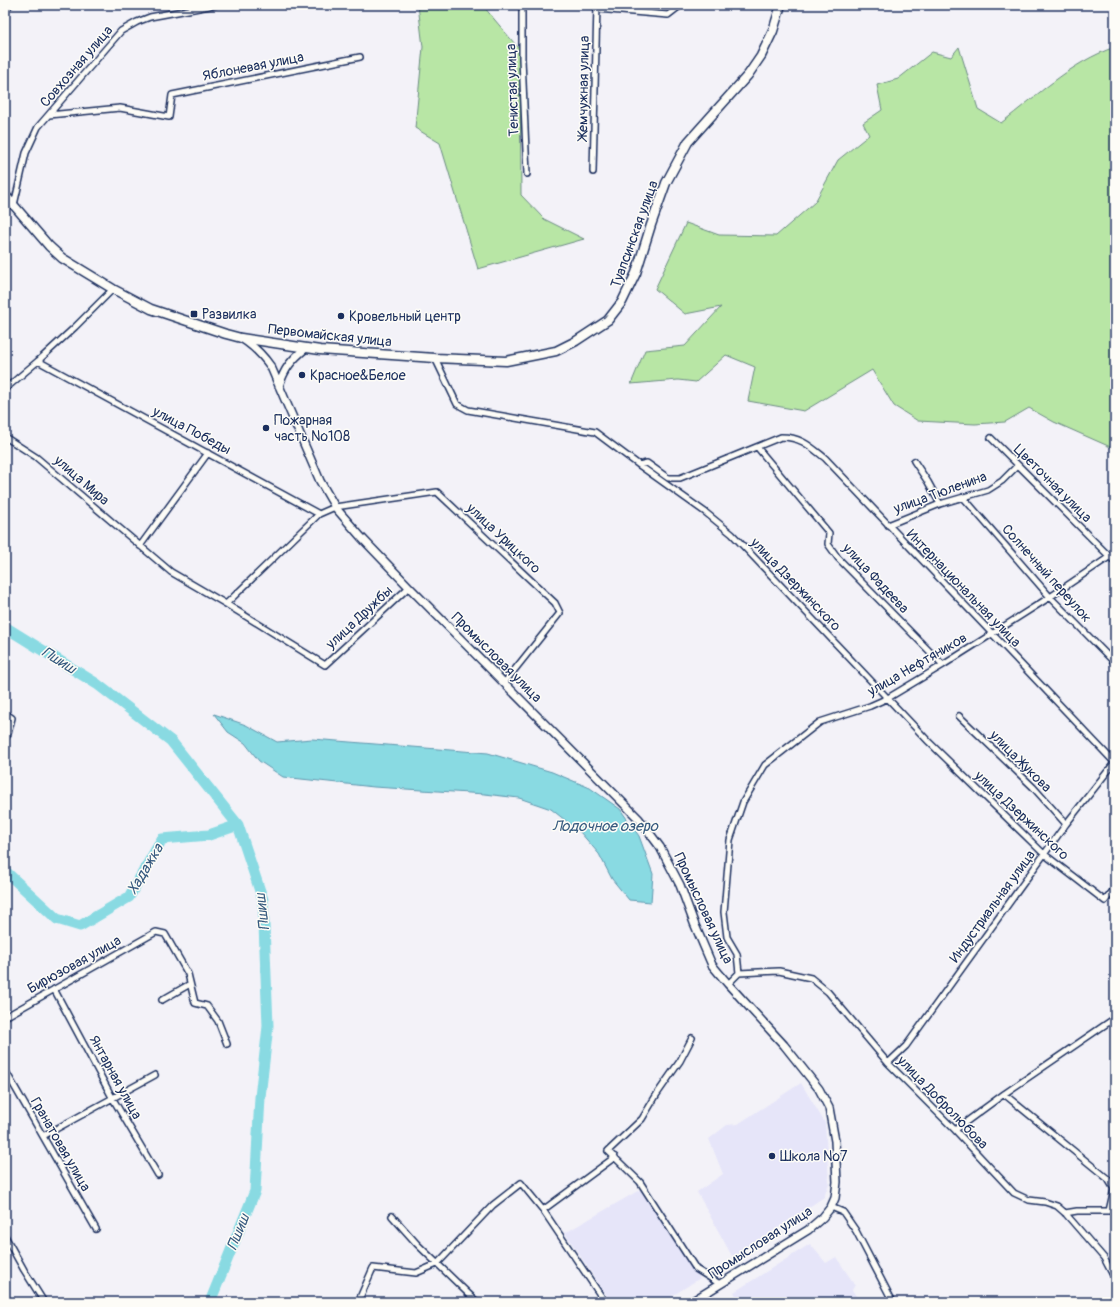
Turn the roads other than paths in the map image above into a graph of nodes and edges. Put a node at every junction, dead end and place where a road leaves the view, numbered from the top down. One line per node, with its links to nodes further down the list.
1 (10, 5): 7 (street)
2 (214, 5): 9 (street, Совхозная улица)
3 (522, 5): 11 (street, Тенистая улица)
4 (681, 5): 6 (street)
5 (781, 5): 17 (main road, Туапсинская улица)
6 (597, 7): 10 (street, Жемчужная улица)
7 (5, 9)
8 (360, 57): 9 (street, Яблоневая улица)
9 (49, 115): 13 (street, Совхозная улица)
10 (593, 172)
11 (526, 174)
12 (5, 195): 13 (main road, Первомайская улица)
13 (14, 205): 14 (main road, Первомайская улица)
14 (113, 289): 15 (main road, Первомайская улица); 18 (street)
15 (241, 338): 16 (main road, Первомайская улица); 19 (main road, Промысловая улица)
16 (306, 348): 17 (main road, Первомайская улица); 19 (main road)
17 (436, 358): 26 (street, улица Дзержинского)
18 (38, 361): 20 (street); 24 (street, улица Победы)
19 (279, 386): 30 (main road, Промысловая улица)
20 (6, 387)
21 (5, 437): 33 (street, улица Мира)
22 (991, 438): 27 (street, Цветочная улица)
23 (757, 447): 26 (street); 32 (street, Интернациональная улица); 43 (street, улица Фадеева)
24 (208, 453): 31 (street, улица Победы); 33 (street)
25 (914, 461): 29 (street)
26 (639, 465): 45 (street, улица Дзержинского)
27 (1018, 465): 28 (street, улица Тюленина); 35 (street, Цветочная улица)
28 (963, 497): 29 (street, улица Тюленина); 38 (street, Солнечный переулок)
29 (940, 504): 32 (street, улица Тюленина)
30 (335, 507): 31 (street); 37 (main road, Промысловая улица); 44 (street, улица Урицкого)
31 (320, 514): 39 (street)
32 (888, 525): 40 (street, Интернациональная улица)
33 (140, 546): 39 (street, улица Мира)
34 (1115, 553): 35 (street, улица Нефтяников)
35 (1110, 557): 36 (street, Цветочная улица); 38 (street, улица Нефтяников)
36 (1115, 562)
37 (409, 587): 42 (street, улица Дружбы); 44 (main road, Промысловая улица)
38 (1050, 597): 40 (street, улица Нефтяников); 41 (street, Солнечный переулок)
39 (226, 604): 42 (street, улица Мира)
40 (991, 634): 43 (street, улица Нефтяников); 49 (street, Интернациональная улица)
41 (1115, 663)
42 (325, 665)
43 (943, 665): 45 (street, улица Нефтяников)
44 (504, 683): 55 (main road, Промысловая улица)
45 (888, 698): 51 (street, улица Дзержинского); 53 (street, улица Нефтяников)
46 (5, 713): 48 (street)
47 (959, 716): 50 (street, улица Жукова)
48 (5, 739)
49 (1115, 762): 50 (street, Индустриальная улица)
50 (1066, 824): 51 (street, Индустриальная улица)
51 (1044, 854): 52 (street, улица Дзержинского); 62 (street, Индустриальная улица)
52 (1115, 888)
53 (739, 973): 55 (street); 62 (street, улица Добролюбова)
54 (190, 984): 56 (street, Бирюзовая улица); 57 (street); 61 (street)
55 (728, 984): 71 (main road, Промысловая улица)
56 (54, 989): 58 (street, Бирюзовая улица); 66 (street, Янтарная улица)
57 (162, 1000)
58 (5, 1017)
59 (1115, 1018): 65 (street)
60 (692, 1038): 69 (street)
61 (226, 1044)
62 (888, 1063): 67 (street, улица Добролюбова)
63 (5, 1070): 68 (street, Гранатовая улица)
64 (155, 1075): 66 (street)
65 (1004, 1094): 67 (street); 73 (street)
66 (113, 1099): 68 (street); 70 (street, Янтарная улица)
67 (955, 1130): 74 (street, улица Добролюбова)
68 (43, 1136): 76 (street, Гранатовая улица)
69 (615, 1157): 72 (street); 80 (street)
70 (158, 1175)
71 (831, 1207): 80 (main road, Промысловая улица); 86 (street)
72 (544, 1210): 78 (street); 84 (street)
73 (1112, 1211): 74 (street)
74 (1065, 1213): 79 (street, улица Добролюбова)
75 (392, 1216): 78 (street)
76 (96, 1229)
77 (5, 1236): 81 (street)
78 (438, 1264): 82 (street); 83 (street)
79 (1115, 1279)
80 (720, 1284): 85 (main road, Промысловая улица)
81 (44, 1302)
82 (358, 1302)
83 (477, 1302)
84 (605, 1302)
85 (691, 1302)
86 (893, 1302)

